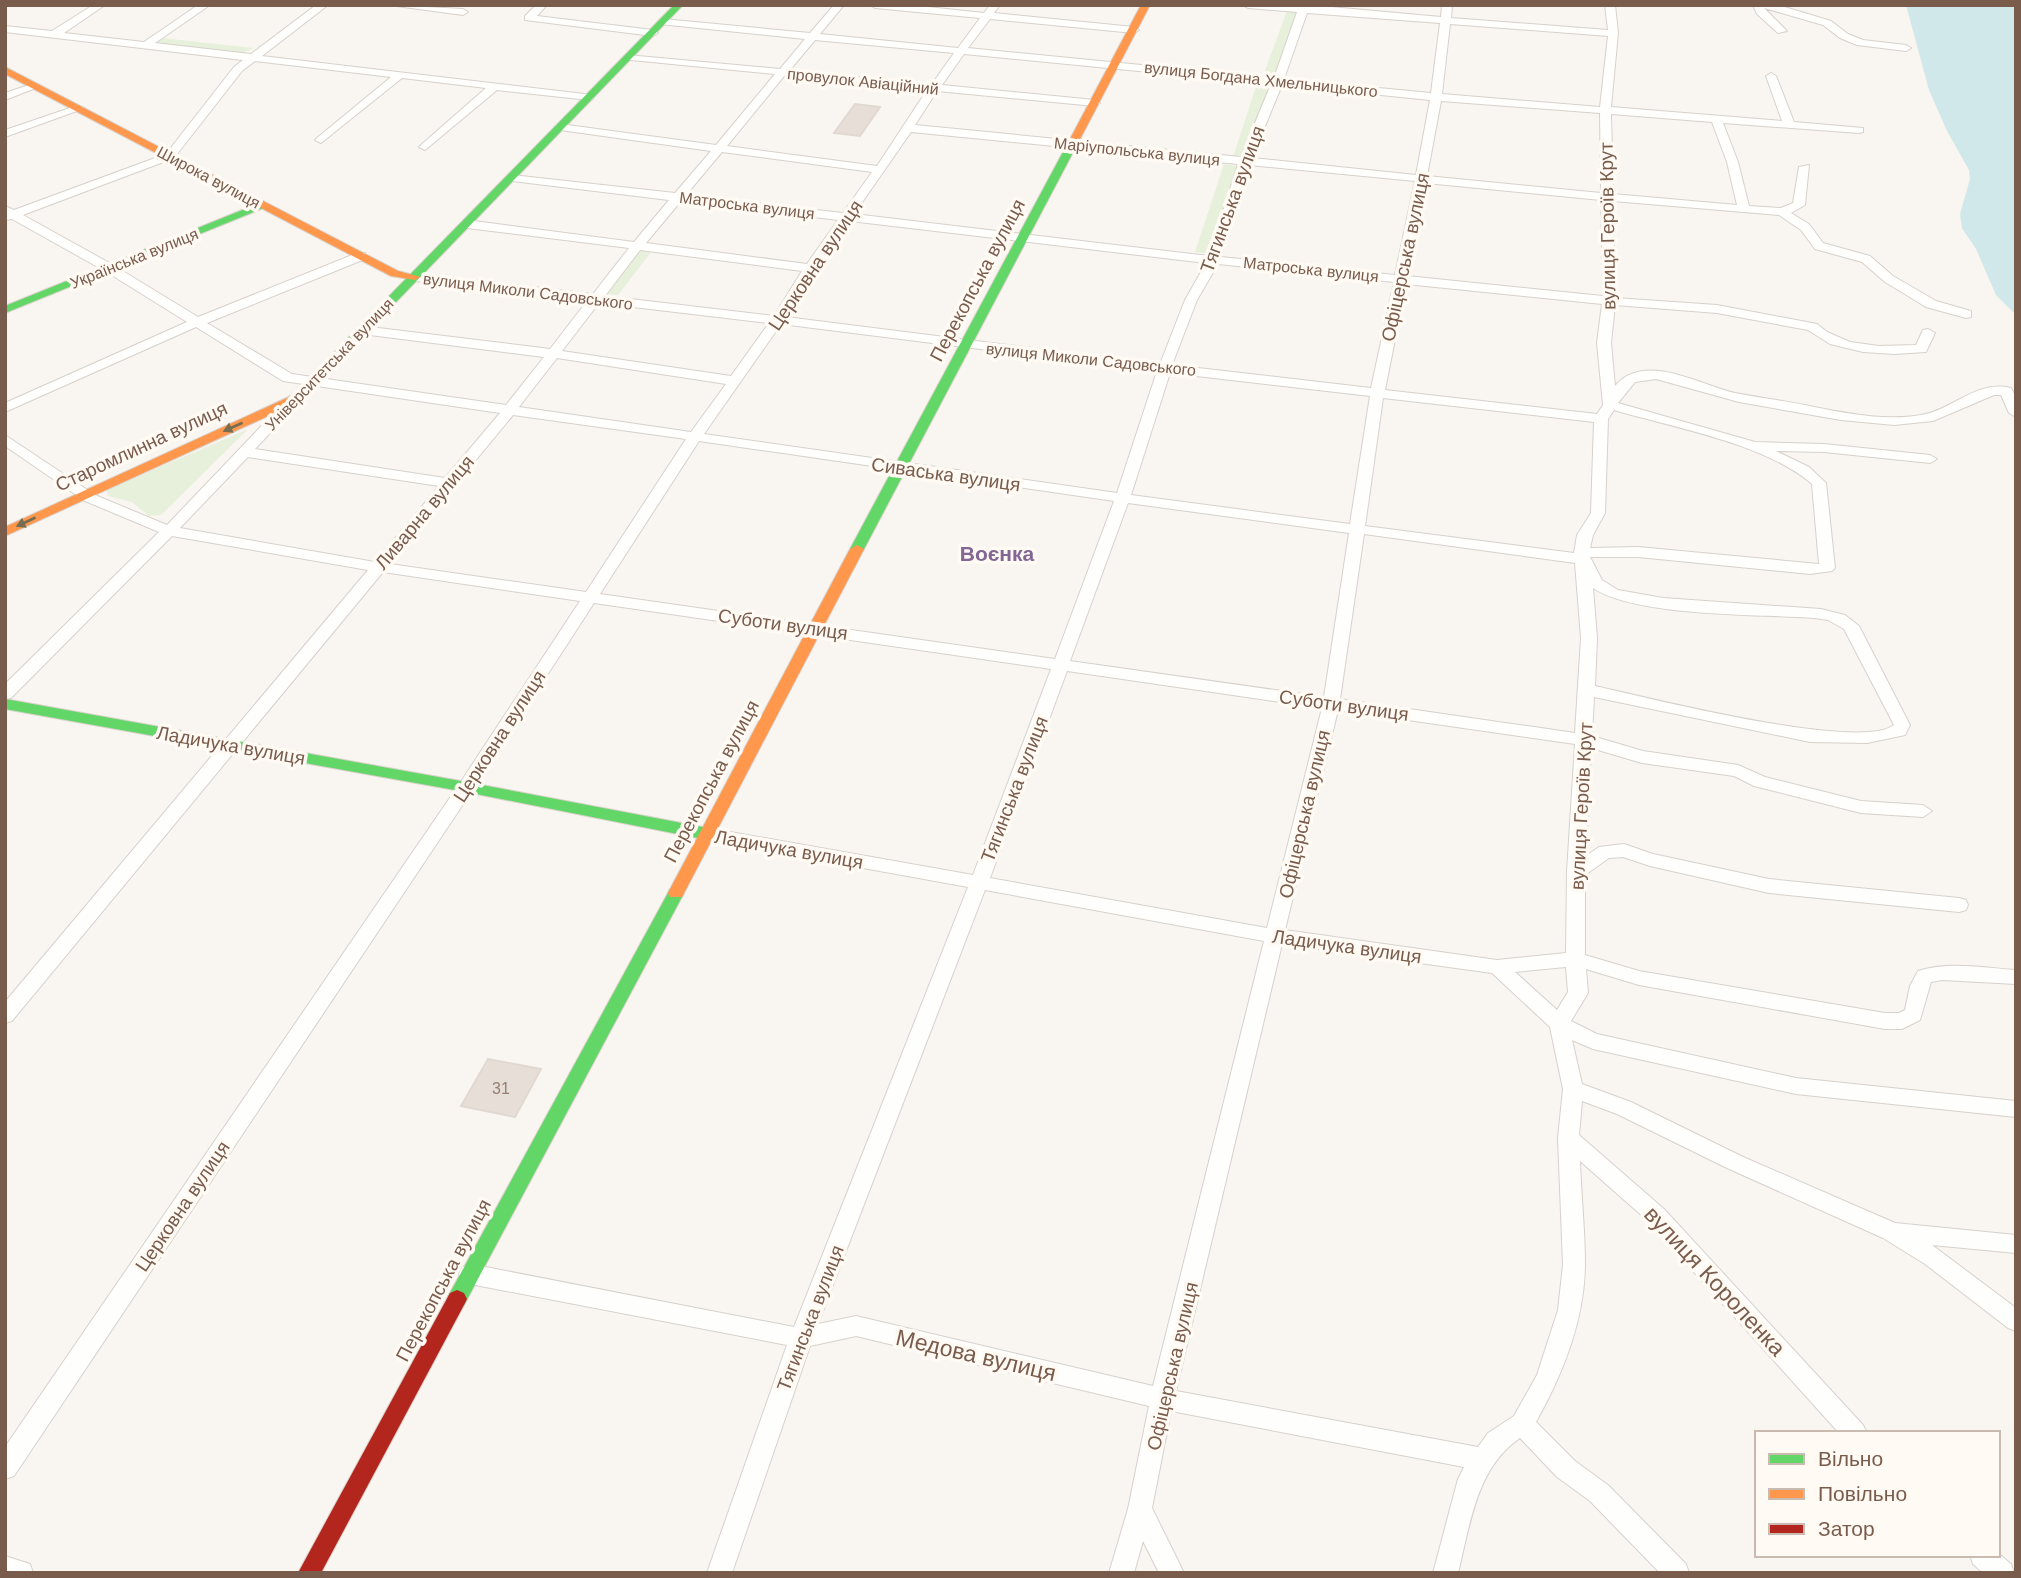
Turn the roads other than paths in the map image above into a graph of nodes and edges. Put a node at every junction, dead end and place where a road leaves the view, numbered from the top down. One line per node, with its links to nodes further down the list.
1 (100, 5): 23 (street)
2 (205, 5): 25 (street)
3 (323, 5): 29 (street)
4 (394, 5): 16 (street)
5 (542, 5): 18 (street)
6 (679, 5): 18 (street, Університетська вулиця)
7 (839, 5): 24 (street, Ливарна вулиця)
8 (875, 5): 15 (street)
9 (1146, 5): 20 (street, Перекопська вулиця)
10 (1248, 5): 14 (street)
11 (1610, 5): 22 (street, вулиця Героїв Крут)
12 (1758, 5): 21 (street)
13 (1766, 5): 26 (street)
14 (1304, 8): 17 (street); 35 (street, Тягинська вулиця)
15 (991, 11): 20 (street); 27 (street, Церковна вулиця)
16 (463, 12)
17 (1446, 13): 22 (street); 41 (street, Офіцерська вулиця)
18 (658, 27): 24 (street, вулиця Богдана Хмельницького); 28 (street, Університетська вулиця)
19 (5, 29): 23 (street)
20 (1134, 30): 30 (street, Перекопська вулиця)
21 (1783, 31)
22 (1614, 33): 44 (street, вулиця Героїв Крут)
23 (54, 35): 25 (street)
24 (811, 37): 27 (street, вулиця Богдана Хмельницького); 32 (street, Ливарна вулиця)
25 (146, 45): 29 (street)
26 (1906, 48)
27 (960, 52): 30 (street, вулиця Богдана Хмельницького); 38 (street, Церковна вулиця)
28 (631, 57): 32 (street, провулок Авіаційний); 40 (street, Університетська вулиця)
29 (251, 59): 34 (street); 55 (street)
30 (1116, 65): 35 (street, вулиця Богдана Хмельницького); 42 (street, Перекопська вулиця)
31 (5, 70): 36 (street, Широка вулиця)
32 (782, 73): 38 (street, провулок Авіаційний); 54 (street, Ливарна вулиця)
33 (1771, 76): 46 (street)
34 (398, 77): 37 (street); 51 (street)
35 (1277, 80): 41 (street, вулиця Богдана Хмельницького); 56 (street, Тягинська вулиця)
36 (36, 86): 39 (street); 43 (street, Широка вулиця)
37 (493, 88): 40 (street); 53 (street)
38 (933, 89): 42 (street, провулок Авіаційний); 48 (street, Церковна вулиця)
39 (5, 97)
40 (589, 97): 47 (street, Університетська вулиця)
41 (1436, 97): 44 (street, вулиця Богдана Хмельницького); 60 (street, Офіцерська вулиця)
42 (1095, 103): 52 (street, Перекопська вулиця)
43 (80, 108): 50 (street); 55 (street, Широка вулиця)
44 (1605, 110): 45 (street, вулиця Богдана Хмельницького); 61 (street, вулиця Героїв Крут)
45 (1715, 117): 46 (street, вулиця Богдана Хмельницького); 64 (street)
46 (1789, 124): 49 (street, вулиця Богдана Хмельницького)
47 (560, 127): 54 (street); 59 (street, Університетська вулиця)
48 (909, 128): 52 (street, Маріупольська вулиця); 58 (street, Церковна вулиця)
49 (1859, 130)
50 (5, 134)
51 (321, 140)
52 (1073, 144): 56 (street, Маріупольська вулиця); 69 (street, Перекопська вулиця)
53 (425, 147)
54 (721, 148): 58 (street); 62 (street, Ливарна вулиця)
55 (170, 156): 63 (street, Широка вулиця); 66 (street)
56 (1245, 161): 60 (street, Маріупольська вулиця); 72 (street, Тягинська вулиця)
57 (1805, 167): 65 (street)
58 (880, 170): 67 (street, Церковна вулиця)
59 (512, 178): 62 (street, Матроська вулиця); 68 (street, Університетська вулиця)
60 (1421, 179): 61 (street, Маріупольська вулиця); 76 (street, Офіцерська вулиця)
61 (1608, 197): 64 (street, Маріупольська вулиця); 78 (street, вулиця Героїв Крут)
62 (680, 198): 67 (street, Матроська вулиця); 70 (street, Ливарна вулиця)
63 (262, 205): 71 (street, Широка вулиця); 73 (street, Українська вулиця)
64 (1743, 208): 65 (street, Маріупольська вулиця)
65 (1783, 212): 80 (street)
66 (8, 214): 73 (street, Сиваська вулиця)
67 (846, 217): 69 (street, Матроська вулиця); 74 (street, Церковна вулиця)
68 (467, 224): 70 (street); 75 (street, Університетська вулиця)
69 (1023, 237): 72 (street, Матроська вулиця); 85 (street, Перекопська вулиця)
70 (636, 247): 74 (street); 77 (street, Ливарна вулиця)
71 (361, 257): 75 (street, Широка вулиця); 82 (street)
72 (1214, 260): 76 (street, Матроська вулиця); 87 (street, Тягинська вулиця)
73 (109, 268): 79 (street, Українська вулиця); 82 (street, Сиваська вулиця)
74 (810, 268): 81 (street, Церковна вулиця)
75 (415, 277): 77 (street, вулиця Миколи Садовського); 83 (street, Університетська вулиця)
76 (1401, 278): 78 (street, Матроська вулиця); 90 (street, Офіцерська вулиця)
77 (597, 300): 81 (street, вулиця Миколи Садовського); 86 (street, Ливарна вулиця)
78 (1609, 301): 84 (street, Матроська вулиця); 92 (street, вулиця Героїв Крут)
79 (5, 310)
80 (1966, 314)
81 (778, 320): 85 (street, вулиця Миколи Садовського); 88 (street, Церковна вулиця)
82 (197, 322): 89 (street, Сиваська вулиця); 93 (street)
83 (362, 330): 86 (street); 89 (street, Університетська вулиця)
84 (1928, 333)
85 (965, 345): 87 (street, вулиця Миколи Садовського); 102 (street, Перекопська вулиця)
86 (554, 354): 88 (street); 94 (street, Ливарна вулиця)
87 (1165, 367): 90 (street, вулиця Миколи Садовського); 105 (street, Тягинська вулиця)
88 (735, 381): 97 (street, Церковна вулиця)
89 (311, 383): 91 (street, Університетська вулиця); 94 (street, Сиваська вулиця)
90 (1377, 394): 96 (street, вулиця Миколи Садовського); 106 (street, Офіцерська вулиця)
91 (295, 399): 100 (street, Університетська вулиця); 104 (street, Старомлинна вулиця, one-way to 104)
92 (1610, 405): 95 (street); 96 (street); 99 (street)
93 (5, 408)
94 (509, 411): 97 (street, Сиваська вулиця); 103 (street, Ливарна вулиця)
95 (2016, 413)
96 (1601, 419): 109 (street, вулиця Героїв Крут)
97 (694, 438): 102 (street, Сиваська вулиця); 111 (street, Церковна вулиця)
98 (5, 439): 104 (street, Суботи вулиця)
99 (1754, 446): 101 (street); 109 (street, Сиваська вулиця)
100 (244, 452): 103 (street); 107 (street, Університетська вулиця)
101 (1930, 459)
102 (902, 467): 105 (street, Сиваська вулиця); 112 (street, Перекопська вулиця)
103 (448, 483): 110 (street, Ливарна вулиця)
104 (85, 494): 107 (street, Суботи вулиця); 108 (street, Старомлинна вулиця, one-way to 108)
105 (1123, 498): 106 (street, Сиваська вулиця); 113 (street, Тягинська вулиця)
106 (1357, 527): 109 (street, Сиваська вулиця); 116 (street, Офіцерська вулиця)
107 (169, 531): 110 (street, Суботи вулиця); 115 (street, Університетська вулиця)
108 (5, 532)
109 (1582, 556): 114 (street, вулиця Героїв Крут); 114 (street)
110 (378, 567): 111 (street, Суботи вулиця); 119 (street, Ливарна вулиця)
111 (589, 597): 112 (street, Суботи вулиця); 120 (street, Церковна вулиця)
112 (813, 628): 113 (street, Суботи вулиця); 122 (street, Перекопська вулиця)
113 (1061, 665): 116 (street, Суботи вулиця); 124 (street, Тягинська вулиця)
114 (1587, 690): 118 (street, вулиця Героїв Крут)
115 (5, 694)
116 (1331, 703): 118 (street, Суботи вулиця); 126 (street, Офіцерська вулиця)
117 (5, 704): 119 (street, Ладичука вулиця)
118 (1585, 740): 121 (street, Суботи вулиця); 123 (street, вулиця Героїв Крут)
119 (230, 745): 120 (street, Ладичука вулиця); 130 (street, Ливарна вулиця)
120 (466, 787): 122 (street, Ладичука вулиця); 144 (street, Церковна вулиця)
121 (1923, 811)
122 (708, 834): 124 (street, Ладичука вулиця); 137 (street, Перекопська вулиця)
123 (1576, 872): 125 (street); 127 (street, вулиця Героїв Крут)
124 (979, 883): 126 (street, Ладичука вулиця); 139 (street, Тягинська вулиця)
125 (1958, 905)
126 (1275, 936): 128 (street, Ладичука вулиця); 140 (street, Офіцерська вулиця)
127 (1575, 959): 128 (street, Ладичука вулиця); 129 (street); 131 (street, вулиця Героїв Крут)
128 (1497, 967): 131 (street)
129 (2016, 976)
130 (5, 1016)
131 (1559, 1024): 132 (street); 133 (street)
132 (1573, 1089): 134 (street); 135 (street)
133 (2016, 1109)
134 (1568, 1138): 141 (street); 142 (street, вулиця Короленка)
135 (1891, 1231): 136 (street); 138 (street)
136 (2016, 1244)
137 (470, 1274): 139 (street, Медова вулиця); 149 (street, Перекопська вулиця)
138 (2016, 1321)
139 (801, 1338): 140 (street, Медова вулиця); 150 (street, Тягинська вулиця)
140 (1162, 1399): 143 (street, Медова вулиця); 145 (street, Офіцерська вулиця)
141 (1522, 1424): 143 (street); 154 (street)
142 (1853, 1431)
143 (1481, 1459): 153 (street)
144 (5, 1468)
145 (1140, 1509): 151 (street, Офіцерська вулиця); 152 (street)
146 (1984, 1557): 155 (street)
147 (5, 1568): 148 (street)
148 (21, 1573)
149 (309, 1573)
150 (719, 1573)
151 (1121, 1573)
152 (1172, 1573)
153 (1445, 1573)
154 (1677, 1573)
155 (2003, 1573)

